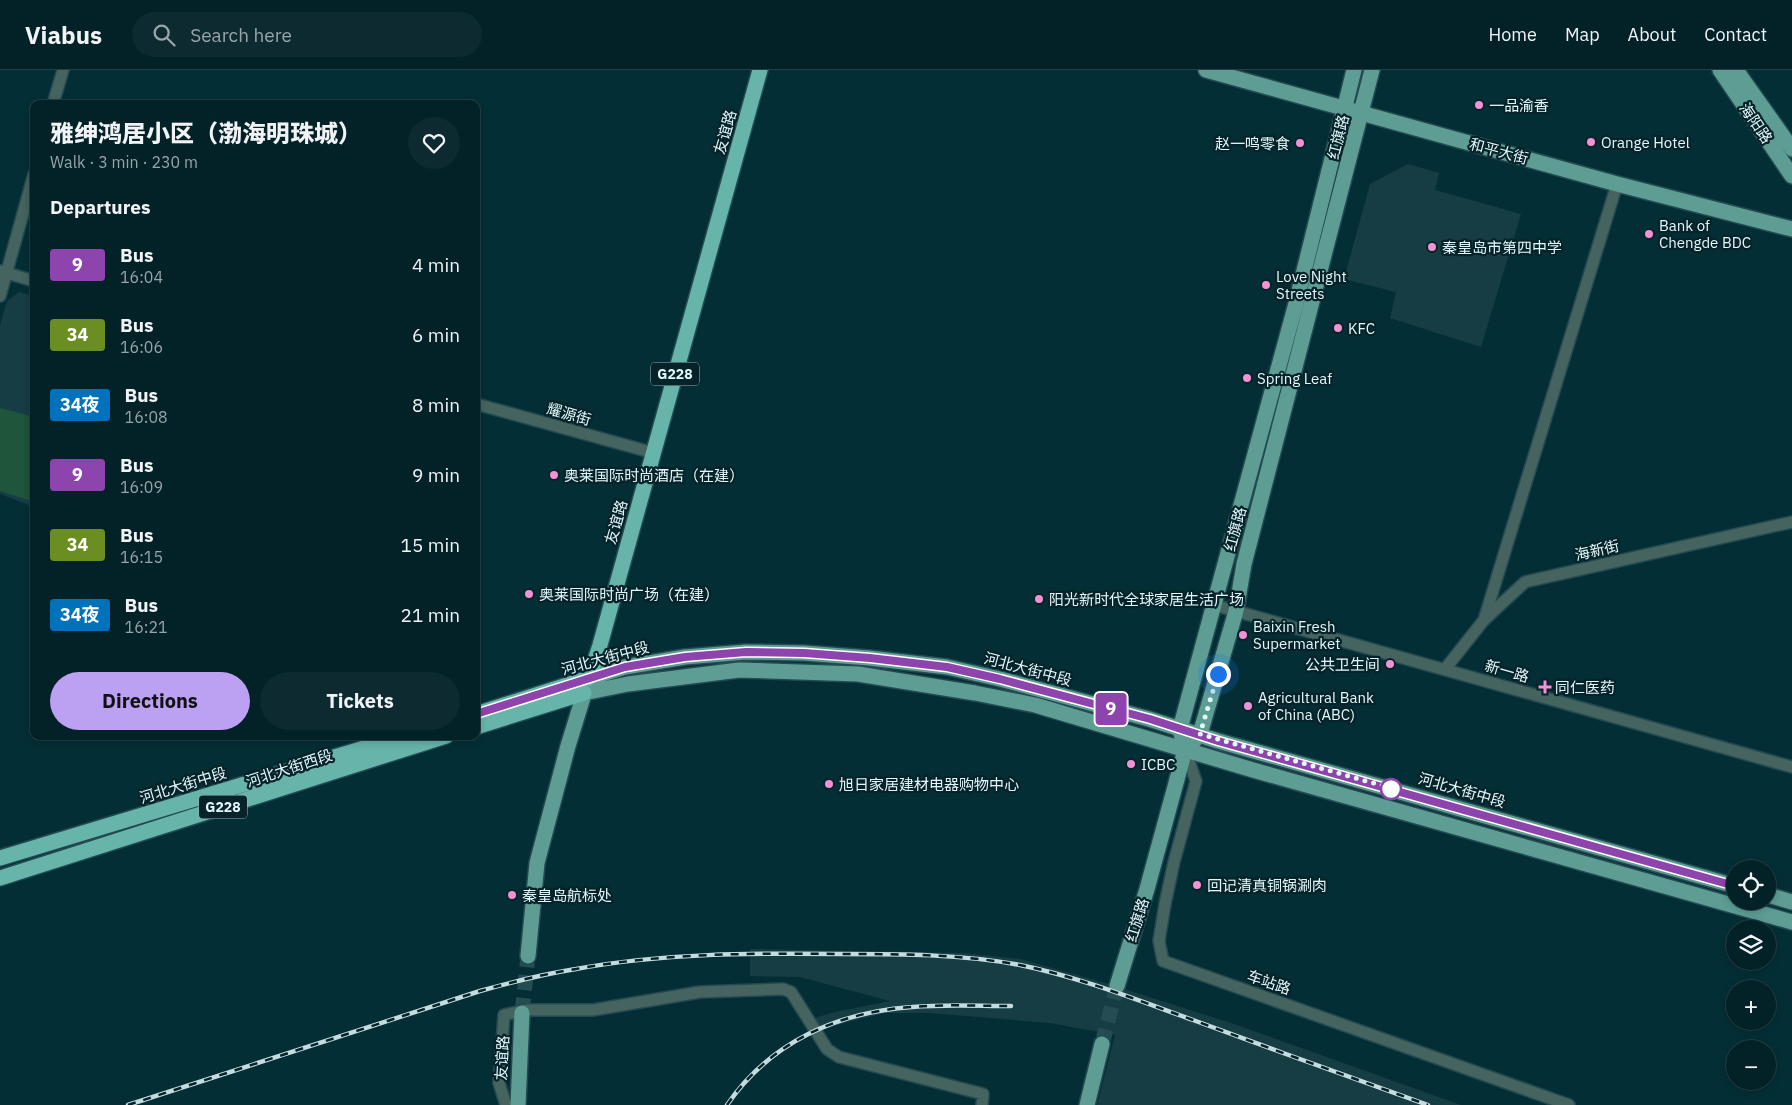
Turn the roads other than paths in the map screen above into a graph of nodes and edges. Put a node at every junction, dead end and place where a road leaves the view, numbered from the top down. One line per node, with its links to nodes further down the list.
1 (63, 70): 8 (street)
2 (760, 70): 20 (highway, 友谊路 / G228)
3 (1206, 70): 9 (main road, 和平大街)
4 (1354, 70): 9 (main road, 红旗路)
5 (1372, 70): 10 (main road)
6 (1720, 70): 12 (main road, 海阳路)
7 (1736, 70): 11 (main road, 海阳路)
8 (54, 100)
9 (1345, 109): 10 (main road, 和平大街); 22 (main road, 红旗路)
10 (1360, 113): 13 (main road, 和平大街); 23 (main road)
11 (1792, 149)
12 (1792, 176)
13 (1617, 184): 15 (main road, 和平大街); 24 (street)
14 (30, 187): 16 (street)
15 (1792, 229)
16 (3, 272): 17 (street); 18 (street)
17 (30, 280)
18 (0, 296)
19 (480, 405): 20 (street, 耀源街)
20 (654, 453): 26 (highway, 友谊路 / G228)
21 (1792, 522): 24 (street, 海新街)
22 (1214, 605): 23 (street, 新一路); 29 (main road, 红旗路)
23 (1236, 611): 25 (street, 新一路); 30 (main road)
24 (1484, 620): 25 (street, 海新街)
25 (1445, 670): 34 (street, 新一路)
26 (587, 686): 27 (highway, 河北大街中段); 28 (highway); 29 (main road, 河北大街中段); 33 (main road); 41 (main road, 友谊路)
27 (480, 713)
28 (480, 726)
29 (1180, 729): 30 (main road, 河北大街中段); 33 (main road, 红旗路)
30 (1200, 734): 33 (main road); 37 (main road, 河北大街中段)
31 (391, 740): 35 (highway, 河北大街中段 / G228)
32 (433, 740): 36 (highway, 河北大街西段 / G228)
33 (1185, 750): 40 (main road); 42 (main road, 红旗路); 49 (street, 车站路)
34 (1792, 767)
35 (0, 858)
36 (0, 878)
37 (1726, 883)
38 (1776, 897): 39 (main road)
39 (1792, 902)
40 (1792, 922)
41 (528, 956)
42 (1117, 986)
43 (522, 1014): 46 (main road, 友谊路)
44 (1102, 1044): 48 (main road)
45 (506, 1105): 47 (street)
46 (518, 1105)
47 (982, 1105)
48 (1087, 1105)
49 (1569, 1105)

